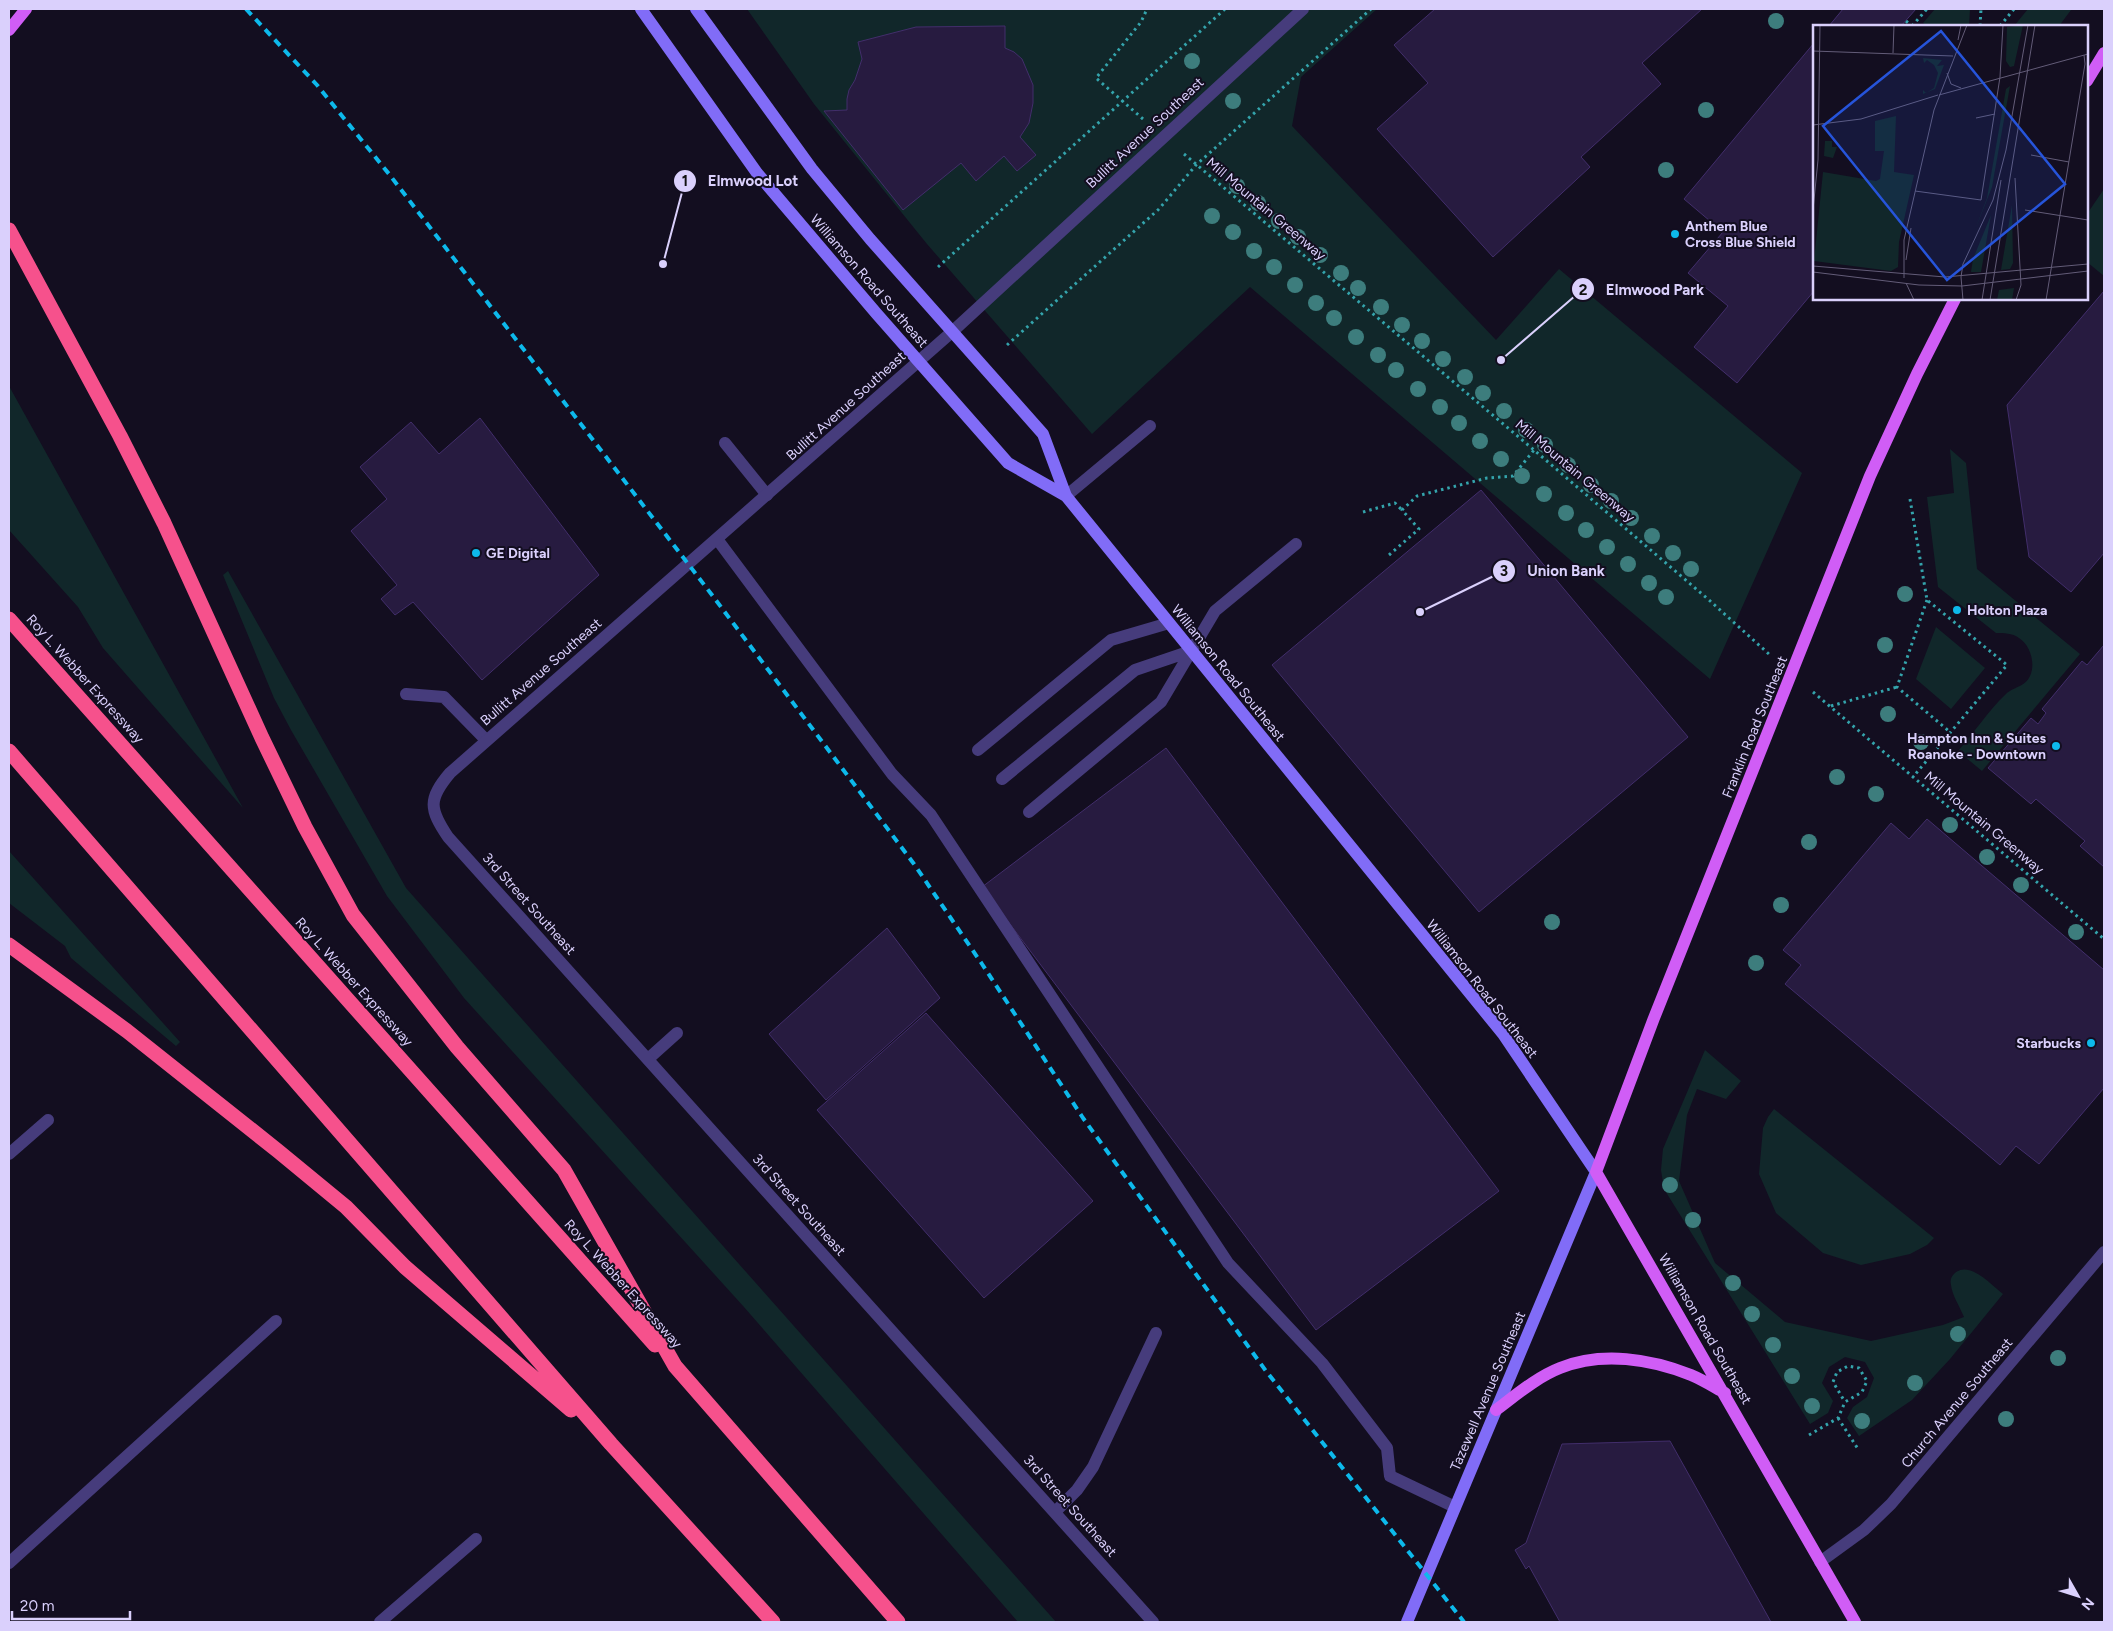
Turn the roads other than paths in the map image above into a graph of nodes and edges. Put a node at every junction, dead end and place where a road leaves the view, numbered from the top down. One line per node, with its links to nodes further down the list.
1 (26, 9): 5 (main road)
2 (641, 9): 11 (main road, Williamson Road Southeast)
3 (696, 9): 10 (main road, Williamson Road Southeast)
4 (1303, 9): 10 (street, Bullitt Avenue Southeast)
5 (9, 30)
6 (2104, 53): 7 (main road)
7 (2088, 79)
8 (9, 230): 37 (highway)
9 (1954, 300): 33 (main road, Franklin Road Southeast)
10 (953, 331): 11 (street, Bullitt Avenue Southeast); 15 (main road, Williamson Road Southeast)
11 (918, 361): 14 (street, Bullitt Avenue Southeast); 15 (main road, Williamson Road Southeast)
12 (1150, 426): 15 (street)
13 (725, 443): 14 (street)
14 (768, 495): 16 (street, Bullitt Avenue Southeast)
15 (1066, 496): 19 (main road, Williamson Road Southeast)
16 (717, 539): 22 (street, Bullitt Avenue Southeast); 41 (street)
17 (1296, 544): 20 (street)
18 (9, 619): 37 (highway, Roy L. Webber Expressway)
19 (1169, 623): 20 (main road, Williamson Road Southeast); 23 (street)
20 (1191, 651): 25 (street); 27 (street); 33 (main road, Williamson Road Southeast)
21 (406, 694): 22 (street)
22 (486, 740): 26 (street, Bullitt Avenue Southeast)
23 (978, 750)
24 (9, 751): 40 (highway)
25 (1002, 779)
26 (433, 803): 30 (street, 3rd Street Southeast)
27 (1029, 812)
28 (9, 944): 40 (highway)
29 (677, 1033): 30 (street)
30 (648, 1059): 42 (street, 3rd Street Southeast)
31 (48, 1120): 32 (street)
32 (9, 1154)
33 (1596, 1172): 38 (main road, Williamson Road Southeast); 39 (main road, Tazewell Avenue Southeast)
34 (2104, 1252): 45 (street, Church Avenue Southeast)
35 (276, 1321): 44 (street)
36 (1156, 1333): 42 (street)
37 (675, 1366): 48 (highway)
38 (1725, 1393): 39 (main road); 45 (main road, Williamson Road Southeast)
39 (1496, 1410): 41 (main road, Tazewell Avenue Southeast)
40 (611, 1444): 47 (highway)
41 (1455, 1507): 50 (main road, Tazewell Avenue Southeast)
42 (1055, 1512): 49 (street, 3rd Street Southeast)
43 (476, 1540): 46 (street)
44 (11, 1555)
45 (1820, 1562): 51 (main road, Williamson Road Southeast)
46 (380, 1622)
47 (773, 1622)
48 (898, 1622)
49 (1153, 1622)
50 (1407, 1622)
51 (1855, 1622)

